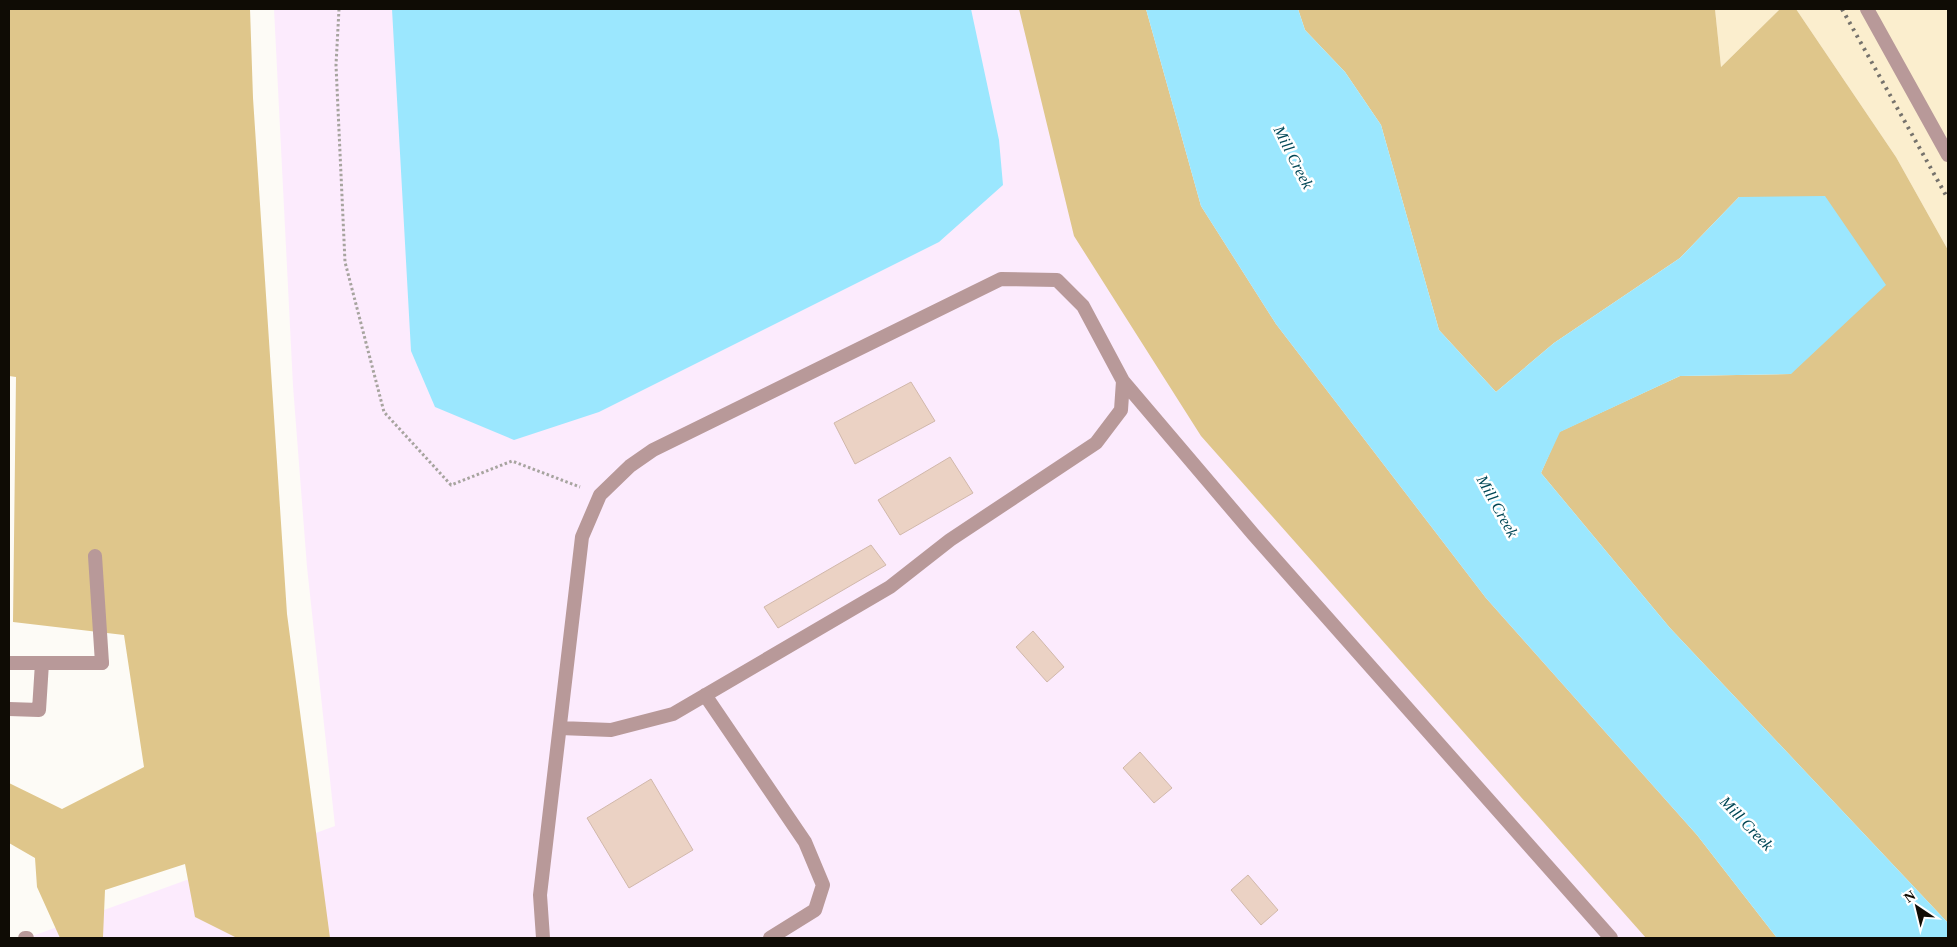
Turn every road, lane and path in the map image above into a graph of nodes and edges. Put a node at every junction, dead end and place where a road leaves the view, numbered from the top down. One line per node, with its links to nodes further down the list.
1 (339, 9): 5 (path)
2 (1867, 9): 3 (street)
3 (1948, 155)
4 (1123, 381): 5 (street); 9 (street); 14 (street)
5 (600, 495): 11 (street)
6 (95, 556): 8 (street)
7 (9, 663): 8 (street)
8 (42, 663): 10 (street)
9 (705, 695): 11 (street); 13 (street)
10 (9, 710)
11 (560, 728): 12 (street)
12 (543, 938)
13 (770, 938)
14 (1611, 938)

